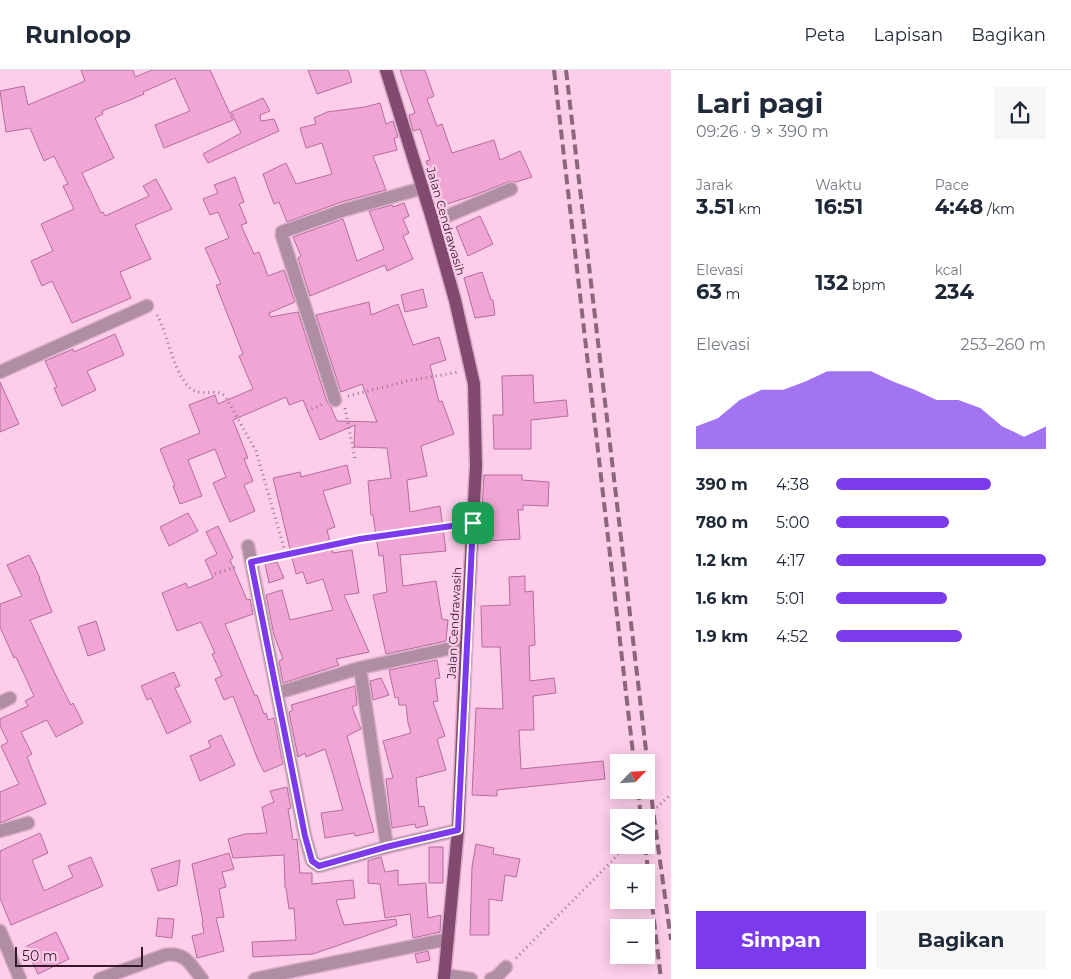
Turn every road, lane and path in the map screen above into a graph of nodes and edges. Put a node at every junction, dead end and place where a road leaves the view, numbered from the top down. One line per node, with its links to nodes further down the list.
1 (386, 70): 2 (main road, Jalan Cendrawasih)
2 (422, 188): 4 (main road, Jalan Cendrawasih); 8 (street)
3 (511, 189): 4 (street)
4 (433, 222): 6 (main road, Jalan Cendrawasih)
5 (147, 306): 7 (street); 13 (path)
6 (471, 370): 8 (path); 11 (main road, Jalan Cendrawasih)
7 (0, 372)
8 (339, 399): 9 (path); 10 (path)
9 (307, 411)
10 (355, 459)
11 (473, 523): 13 (path); 16 (main road, Jalan Cendrawasih)
12 (248, 546): 14 (street)
13 (286, 555): 14 (path)
14 (251, 562): 15 (path); 18 (street)
15 (215, 574)
16 (466, 645): 17 (street); 22 (main road, Jalan Cendrawasih)
17 (360, 668): 18 (street); 24 (street)
18 (277, 694): 24 (street)
19 (671, 794): 20 (path)
20 (655, 809)
21 (28, 823): 23 (street)
22 (458, 830): 24 (street); 27 (main road, Jalan Cendrawasih)
23 (0, 831)
24 (386, 847)
25 (618, 854): 28 (path)
26 (0, 931): 30 (street)
27 (448, 939): 29 (main road, Jalan Cendrawasih); 33 (street)
28 (506, 967): 35 (street)
29 (444, 977): 34 (street)
30 (20, 979)
31 (100, 979): 32 (street)
32 (202, 979)
33 (255, 979)
34 (471, 979)
35 (491, 979)

